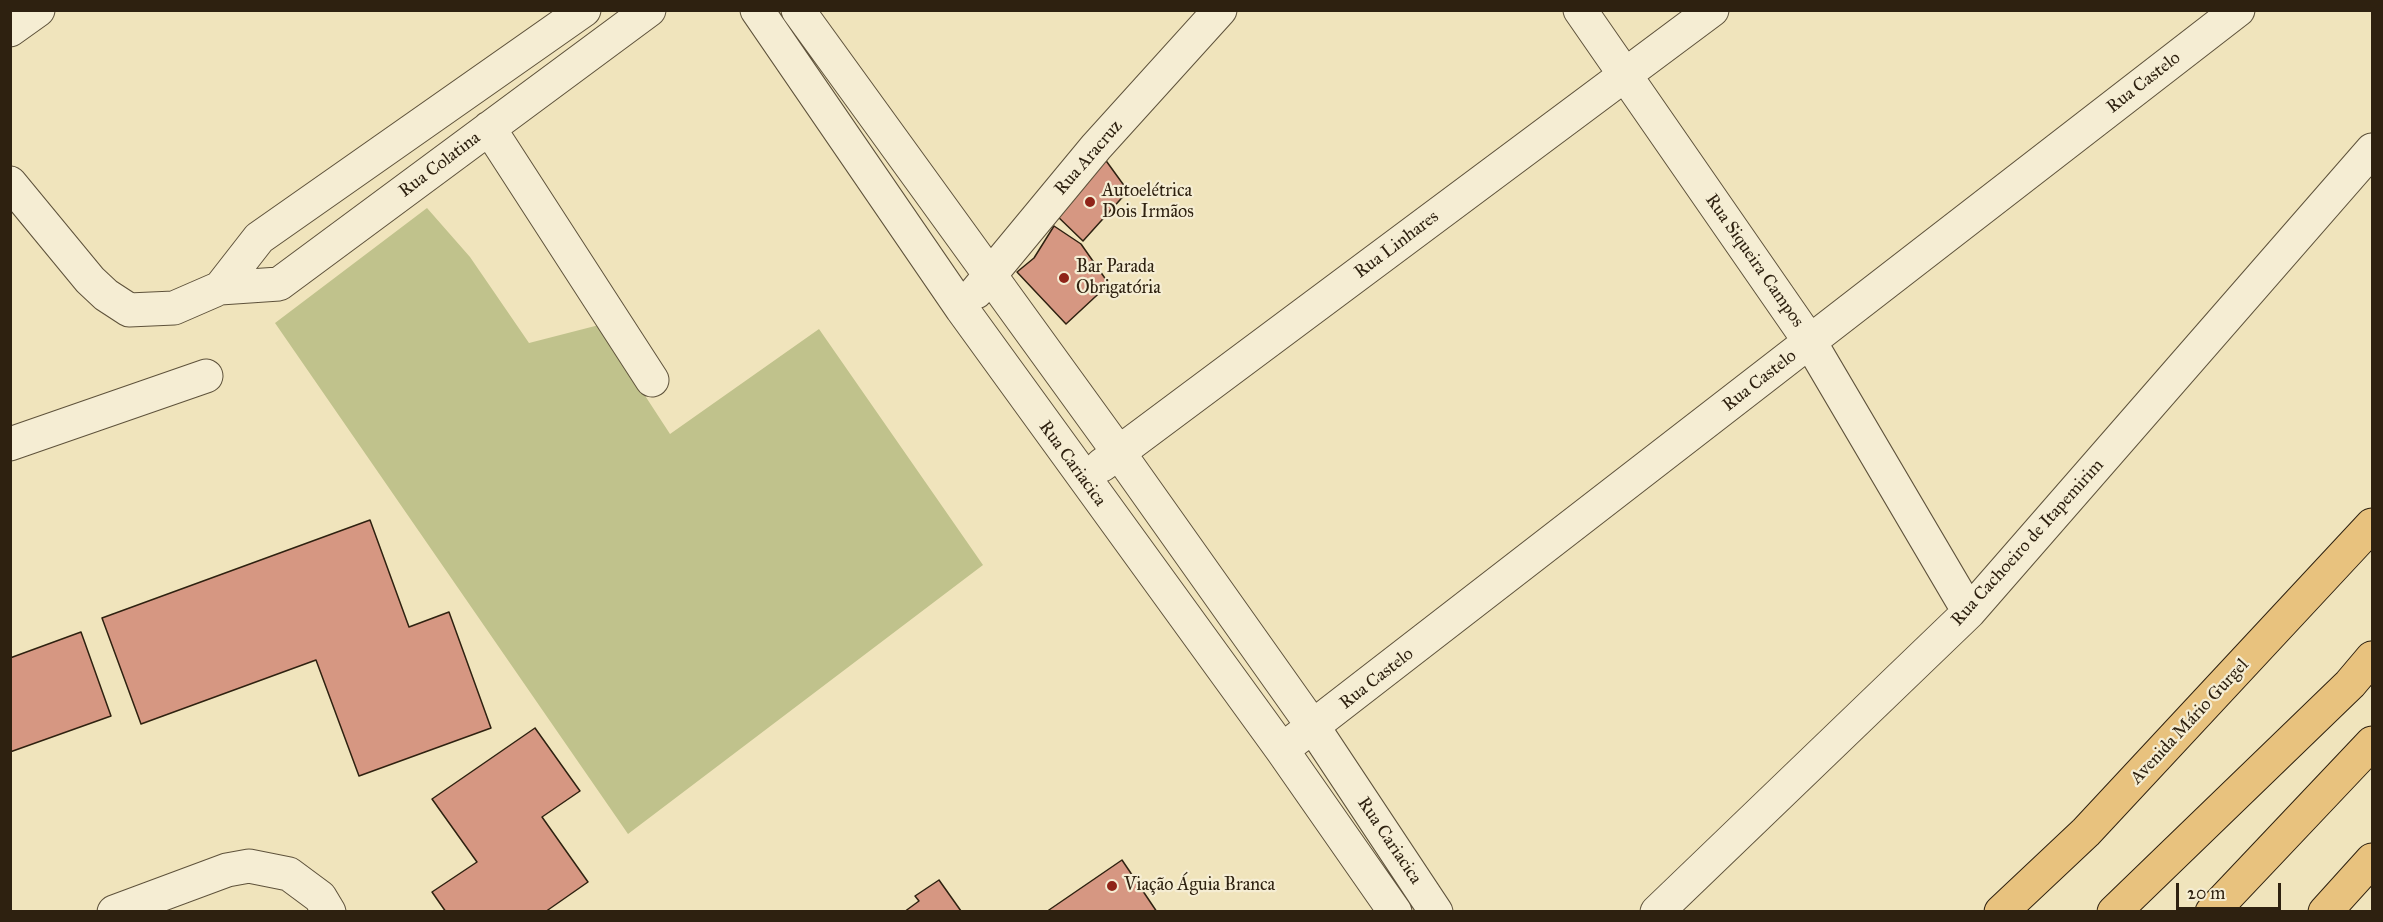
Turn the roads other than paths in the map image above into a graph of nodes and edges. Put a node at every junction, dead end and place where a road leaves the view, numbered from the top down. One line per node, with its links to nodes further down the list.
1 (38, 10): 10 (street)
2 (584, 10): 16 (street, Rua Colatina)
3 (649, 10): 12 (street, Rua Colatina)
4 (757, 10): 17 (street, Rua Cariacica)
5 (798, 10): 15 (street, Rua Cariacica)
6 (1220, 10): 15 (street, Rua Aracruz)
7 (1580, 10): 11 (street, Rua Siqueira Campos)
8 (1712, 10): 11 (street, Rua Linhares)
9 (2238, 10): 18 (street, Rua Castelo)
10 (10, 30)
11 (1625, 75): 18 (street, Rua Siqueira Campos); 22 (street, Rua Linhares)
12 (489, 128): 16 (street, Rua Colatina); 20 (street)
13 (2373, 150): 27 (street, Rua Cachoeiro de Itapemirim)
14 (10, 183): 16 (street, Rua Colatina)
15 (989, 277): 17 (street, Rua Aracruz); 22 (street, Rua Cariacica)
16 (220, 288)
17 (962, 309): 23 (street, Rua Cariacica)
18 (1810, 342): 27 (street, Rua Siqueira Campos); 29 (street, Rua Castelo)
19 (206, 376): 21 (street)
20 (652, 380)
21 (10, 444)
22 (1119, 453): 23 (street, Rua Linhares); 29 (street, Rua Cariacica)
23 (1083, 480): 31 (street, Rua Cariacica)
24 (2373, 525): 26 (main road, Avenida Mário Gurgel)
25 (2373, 540): 26 (main road)
26 (2322, 581): 39 (main road, Avenida Mário Gurgel)
27 (1970, 612): 38 (street, Rua Cachoeiro de Itapemirim)
28 (2373, 658): 40 (main road)
29 (1314, 728): 31 (street, Rua Castelo); 37 (street, Rua Cariacica)
30 (2373, 743): 41 (main road)
31 (1282, 750): 36 (street, Rua Cariacica)
32 (2373, 860): 33 (main road)
33 (2326, 911)
34 (114, 912): 35 (street)
35 (329, 912)
36 (1395, 912)
37 (1436, 912)
38 (1657, 912)
39 (2001, 912)
40 (2114, 912)
41 (2212, 912)

